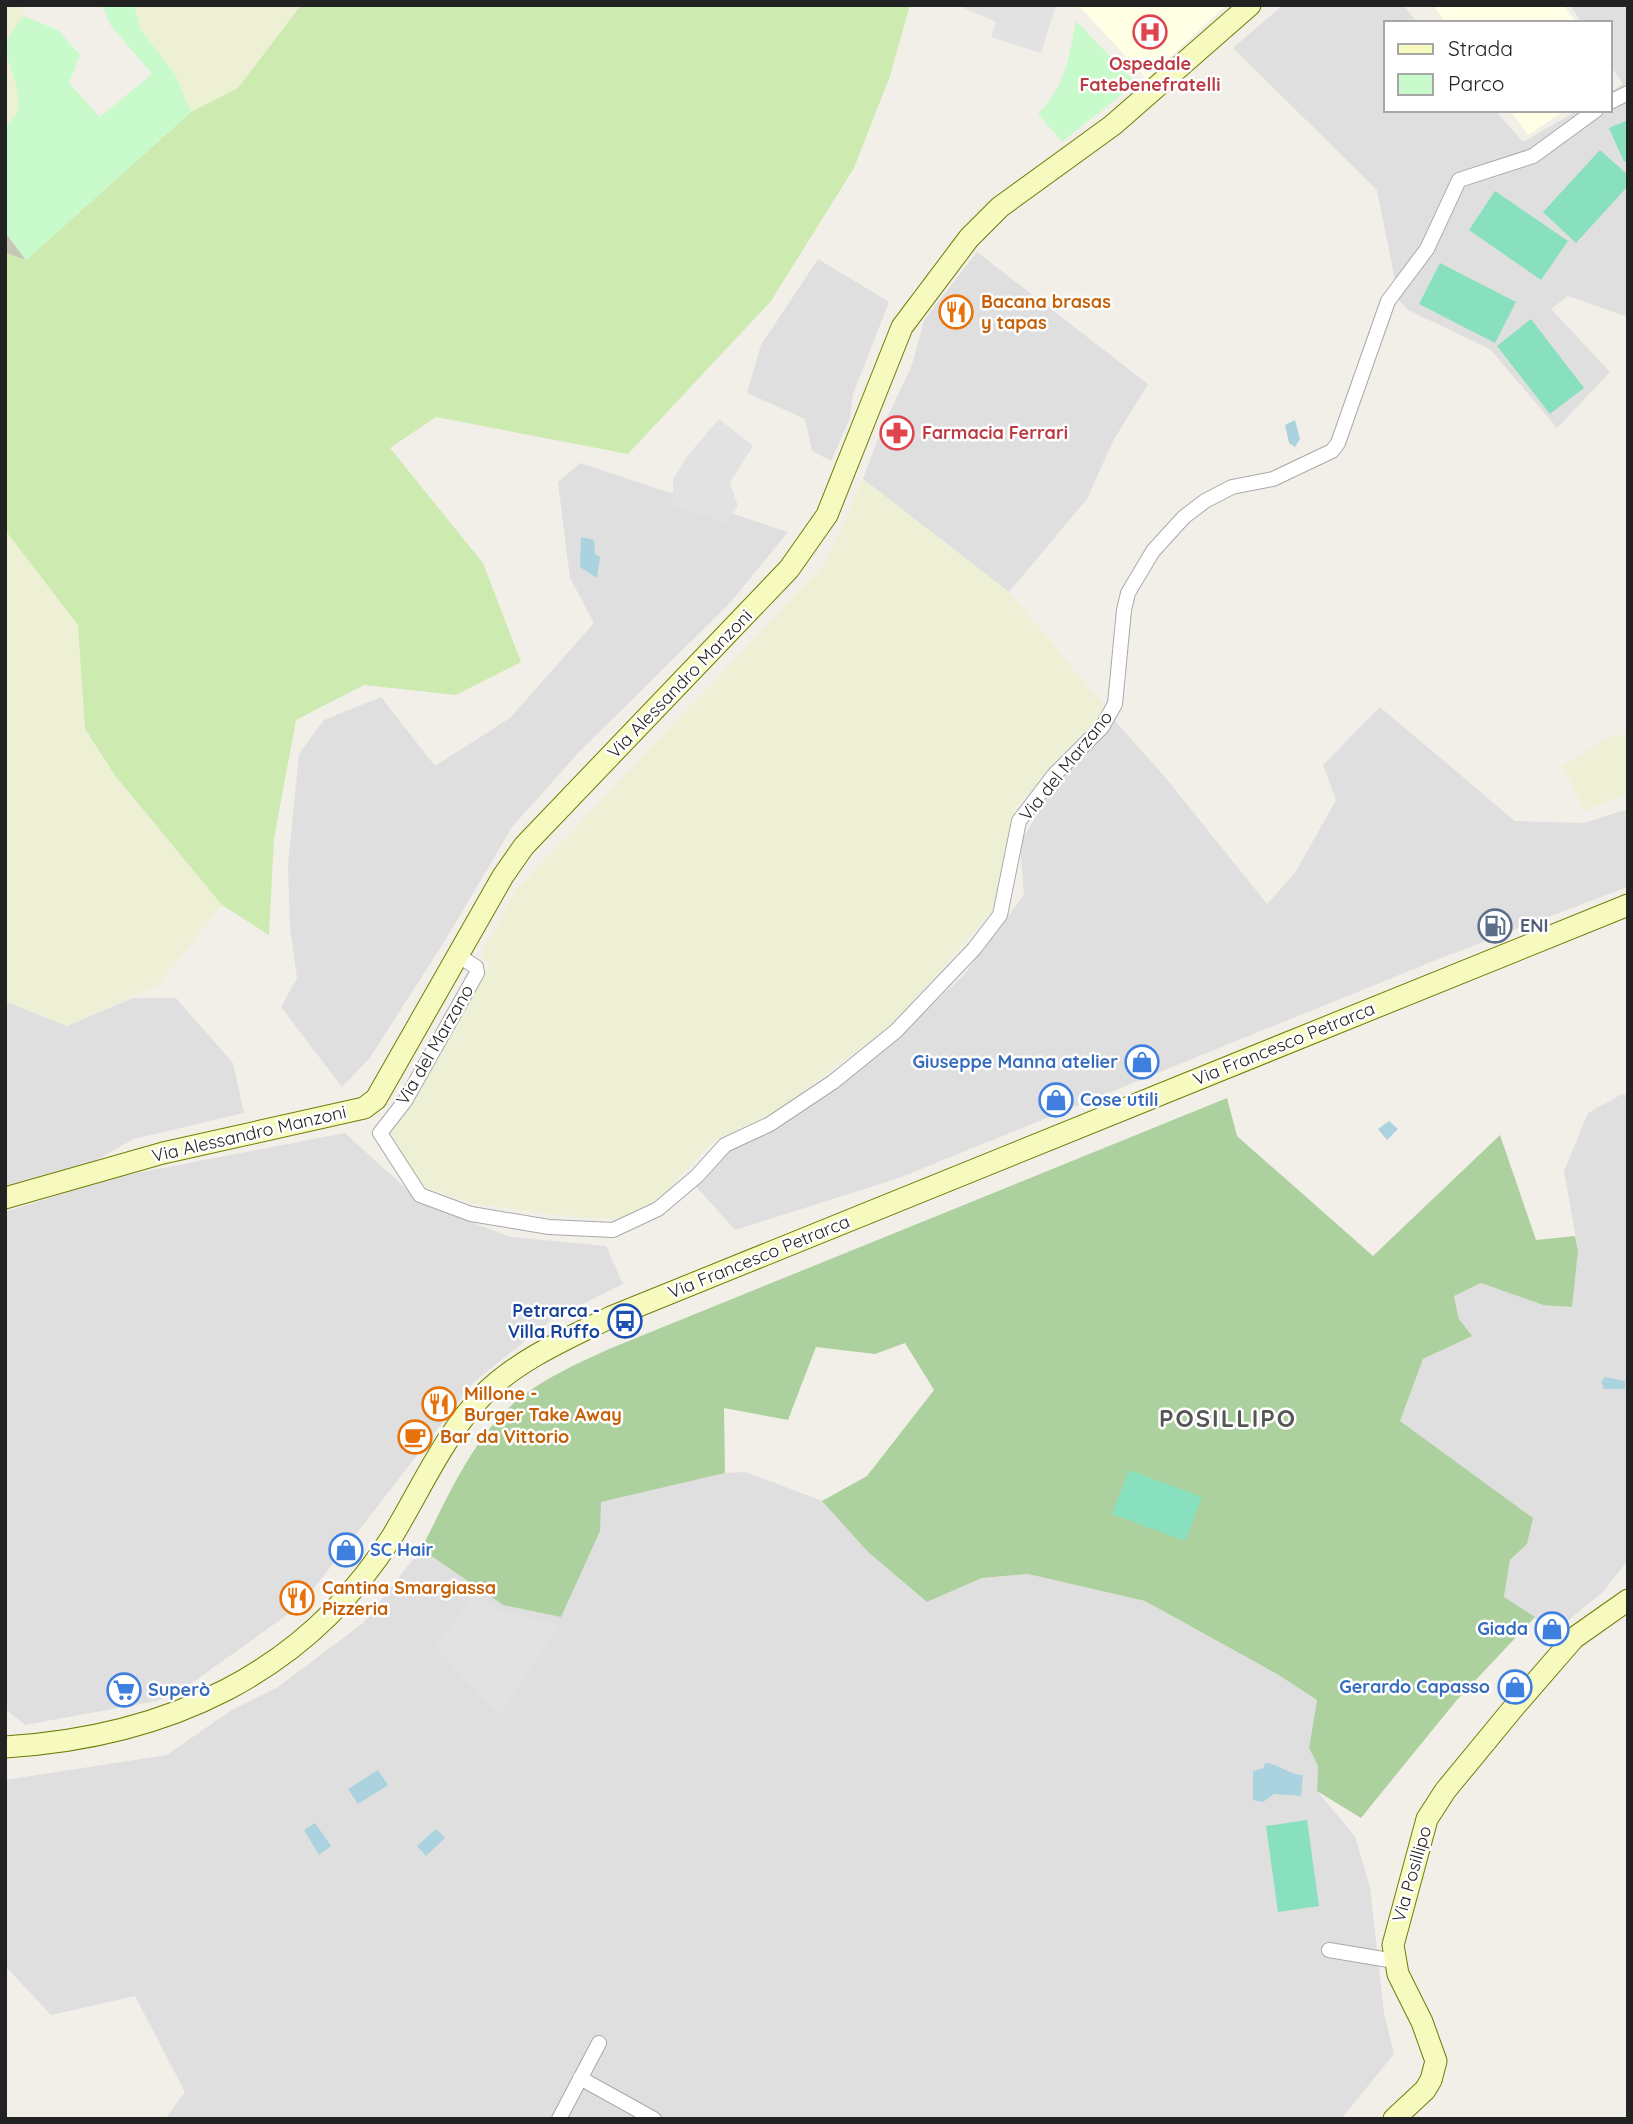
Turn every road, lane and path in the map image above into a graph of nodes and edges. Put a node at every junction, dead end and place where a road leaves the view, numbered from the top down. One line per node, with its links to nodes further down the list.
1 (1250, 5): 6 (street, Via Alessandro Manzoni)
2 (1628, 93): 3 (street)
3 (1612, 101)
4 (1593, 112): 6 (street, Via del Marzano)
5 (1628, 905): 9 (street, Via Francesco Petrarca)
6 (459, 956): 7 (street, Via Alessandro Manzoni)
7 (5, 1198)
8 (1628, 1600): 11 (street, Via Posillipo)
9 (5, 1747)
10 (1329, 1950): 11 (street)
11 (1395, 1961): 16 (street, Via Posillipo)
12 (599, 2043): 13 (street)
13 (580, 2078): 14 (street); 15 (street)
14 (559, 2119)
15 (654, 2119)
16 (1394, 2119)

